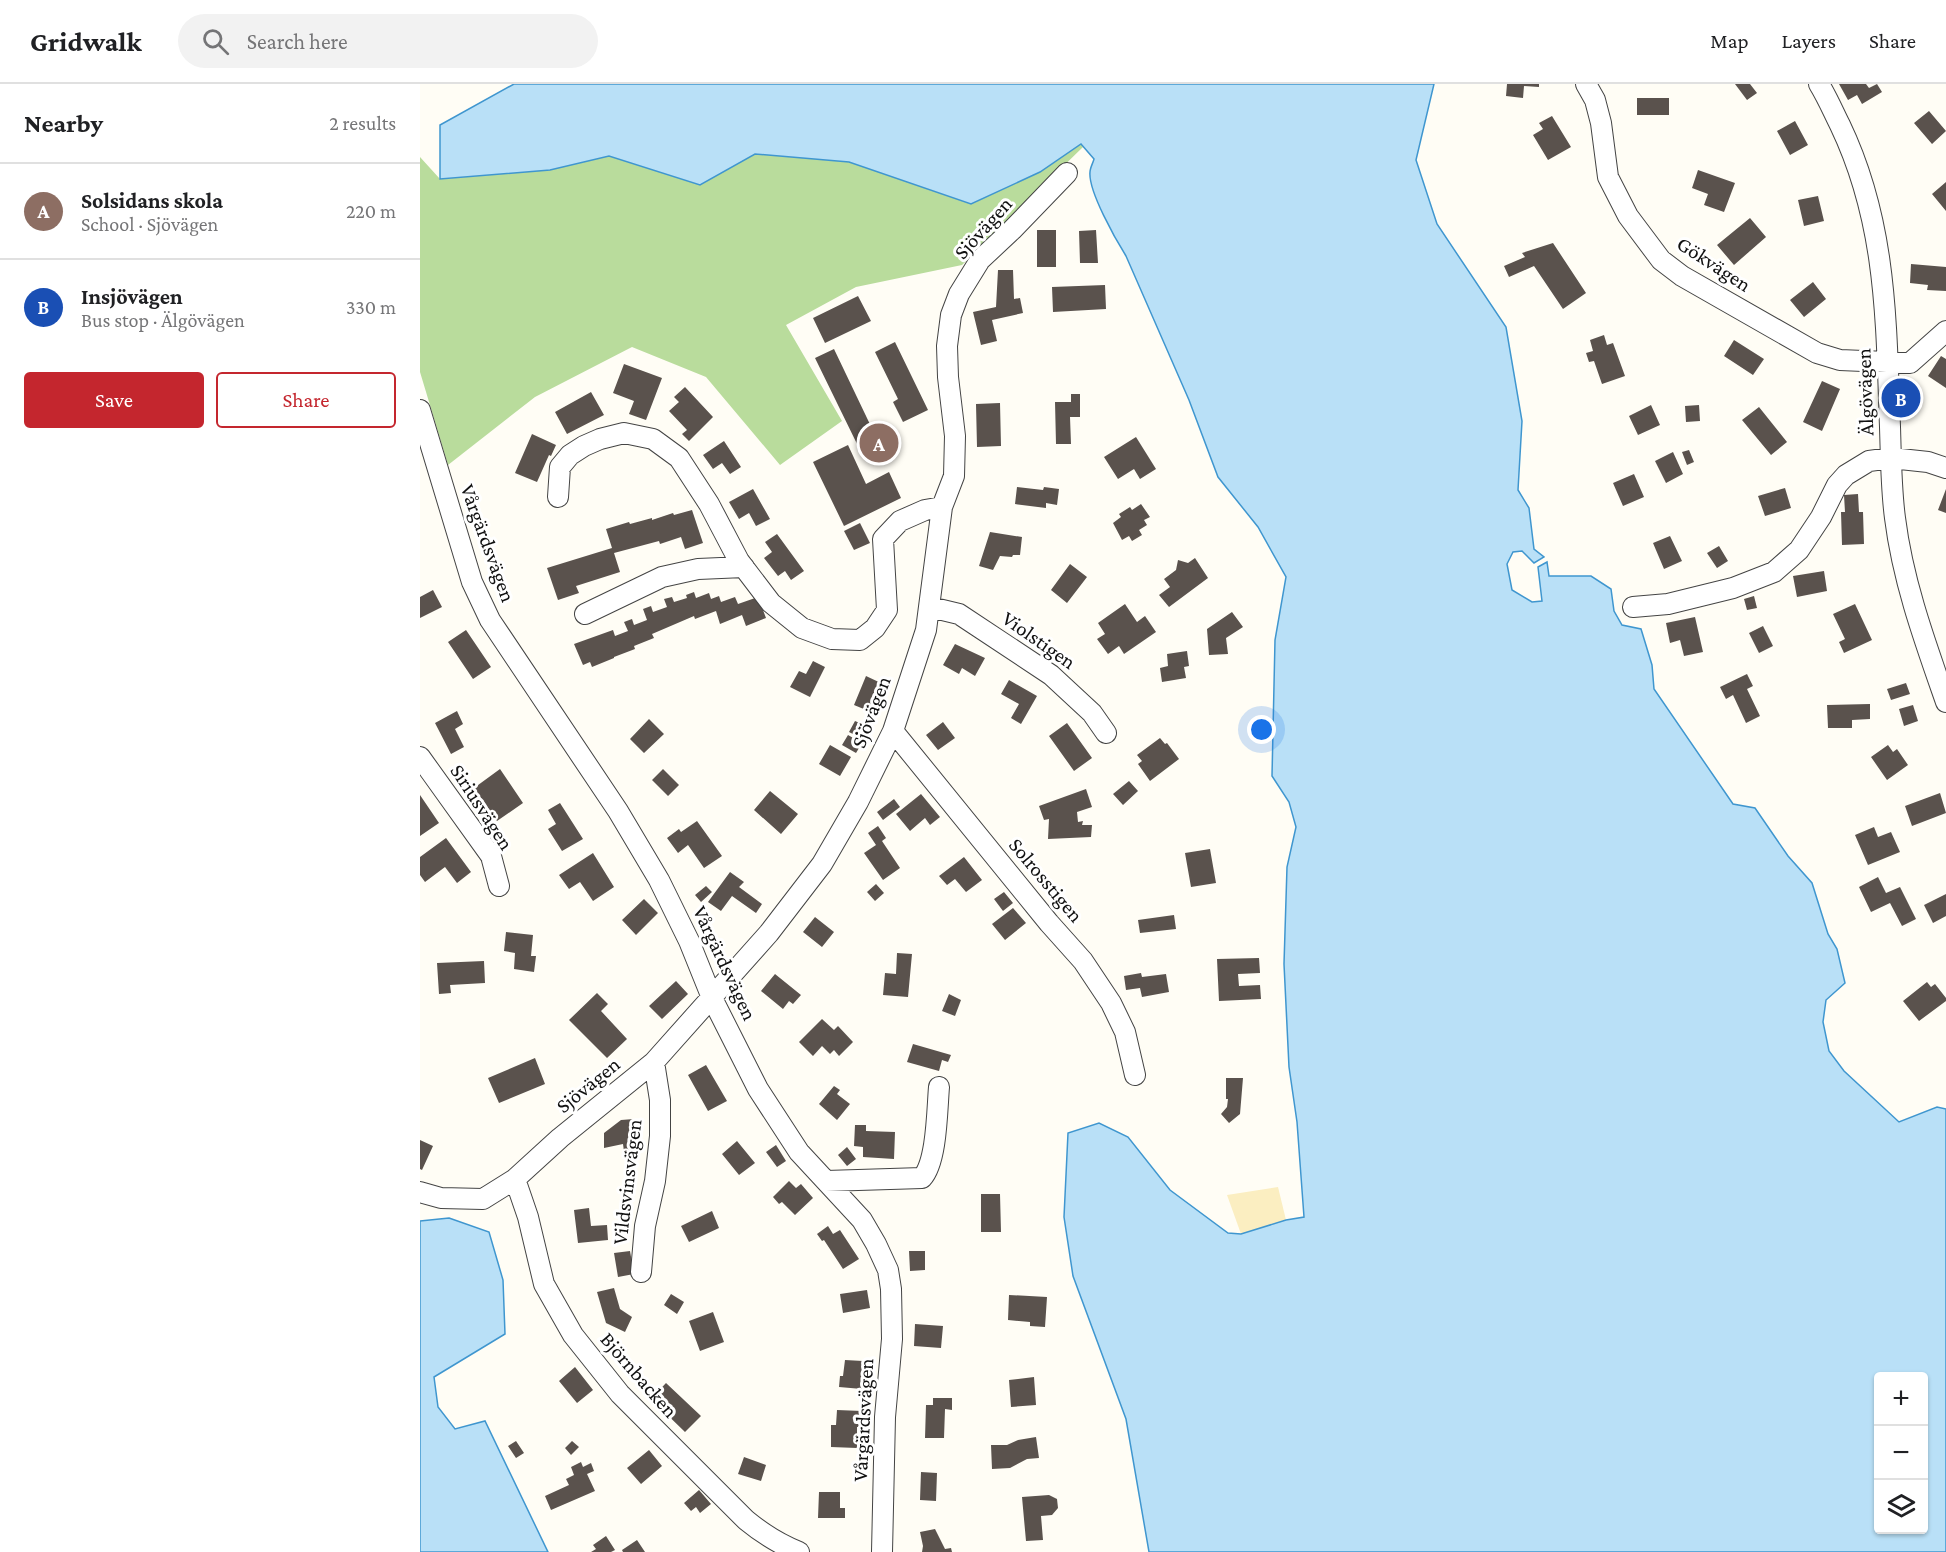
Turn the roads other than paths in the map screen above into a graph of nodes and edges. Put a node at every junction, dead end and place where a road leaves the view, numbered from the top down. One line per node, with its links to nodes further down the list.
1 (1586, 84): 5 (street, Gökvägen)
2 (1819, 84): 5 (street, Älgövägen)
3 (1067, 173): 11 (street, Sjövägen)
4 (1946, 331): 5 (street, Gökvägen)
5 (1888, 363): 7 (street, Älgövägen)
6 (420, 410): 9 (street, Vårgärdsvägen)
7 (1891, 458): 8 (street); 14 (street); 16 (street, Älgövägen)
8 (1946, 468)
9 (428, 472): 21 (street, Vårgärdsvägen)
10 (558, 497): 12 (street)
11 (942, 507): 12 (street); 13 (street, Sjövägen)
12 (744, 567): 15 (street)
13 (930, 607): 17 (street, Sjövägen); 18 (street, Violstigen)
14 (1633, 607)
15 (585, 614)
16 (1946, 702)
17 (893, 731): 21 (street, Sjövägen); 23 (street, Solrosstigen)
18 (1106, 733)
19 (420, 758): 20 (street, Siriusvägen)
20 (499, 886)
21 (712, 998): 22 (street, Sjövägen); 26 (street, Vårgärdsvägen)
22 (654, 1062): 25 (street, Sjövägen); 28 (street, Vildsvinsvägen)
23 (1135, 1075)
24 (939, 1087): 26 (street)
25 (515, 1179): 27 (street, Sjövägen); 29 (street, Björnbacken)
26 (826, 1181): 30 (street, Vårgärdsvägen)
27 (420, 1192)
28 (641, 1272)
29 (799, 1552)
30 (882, 1552)

